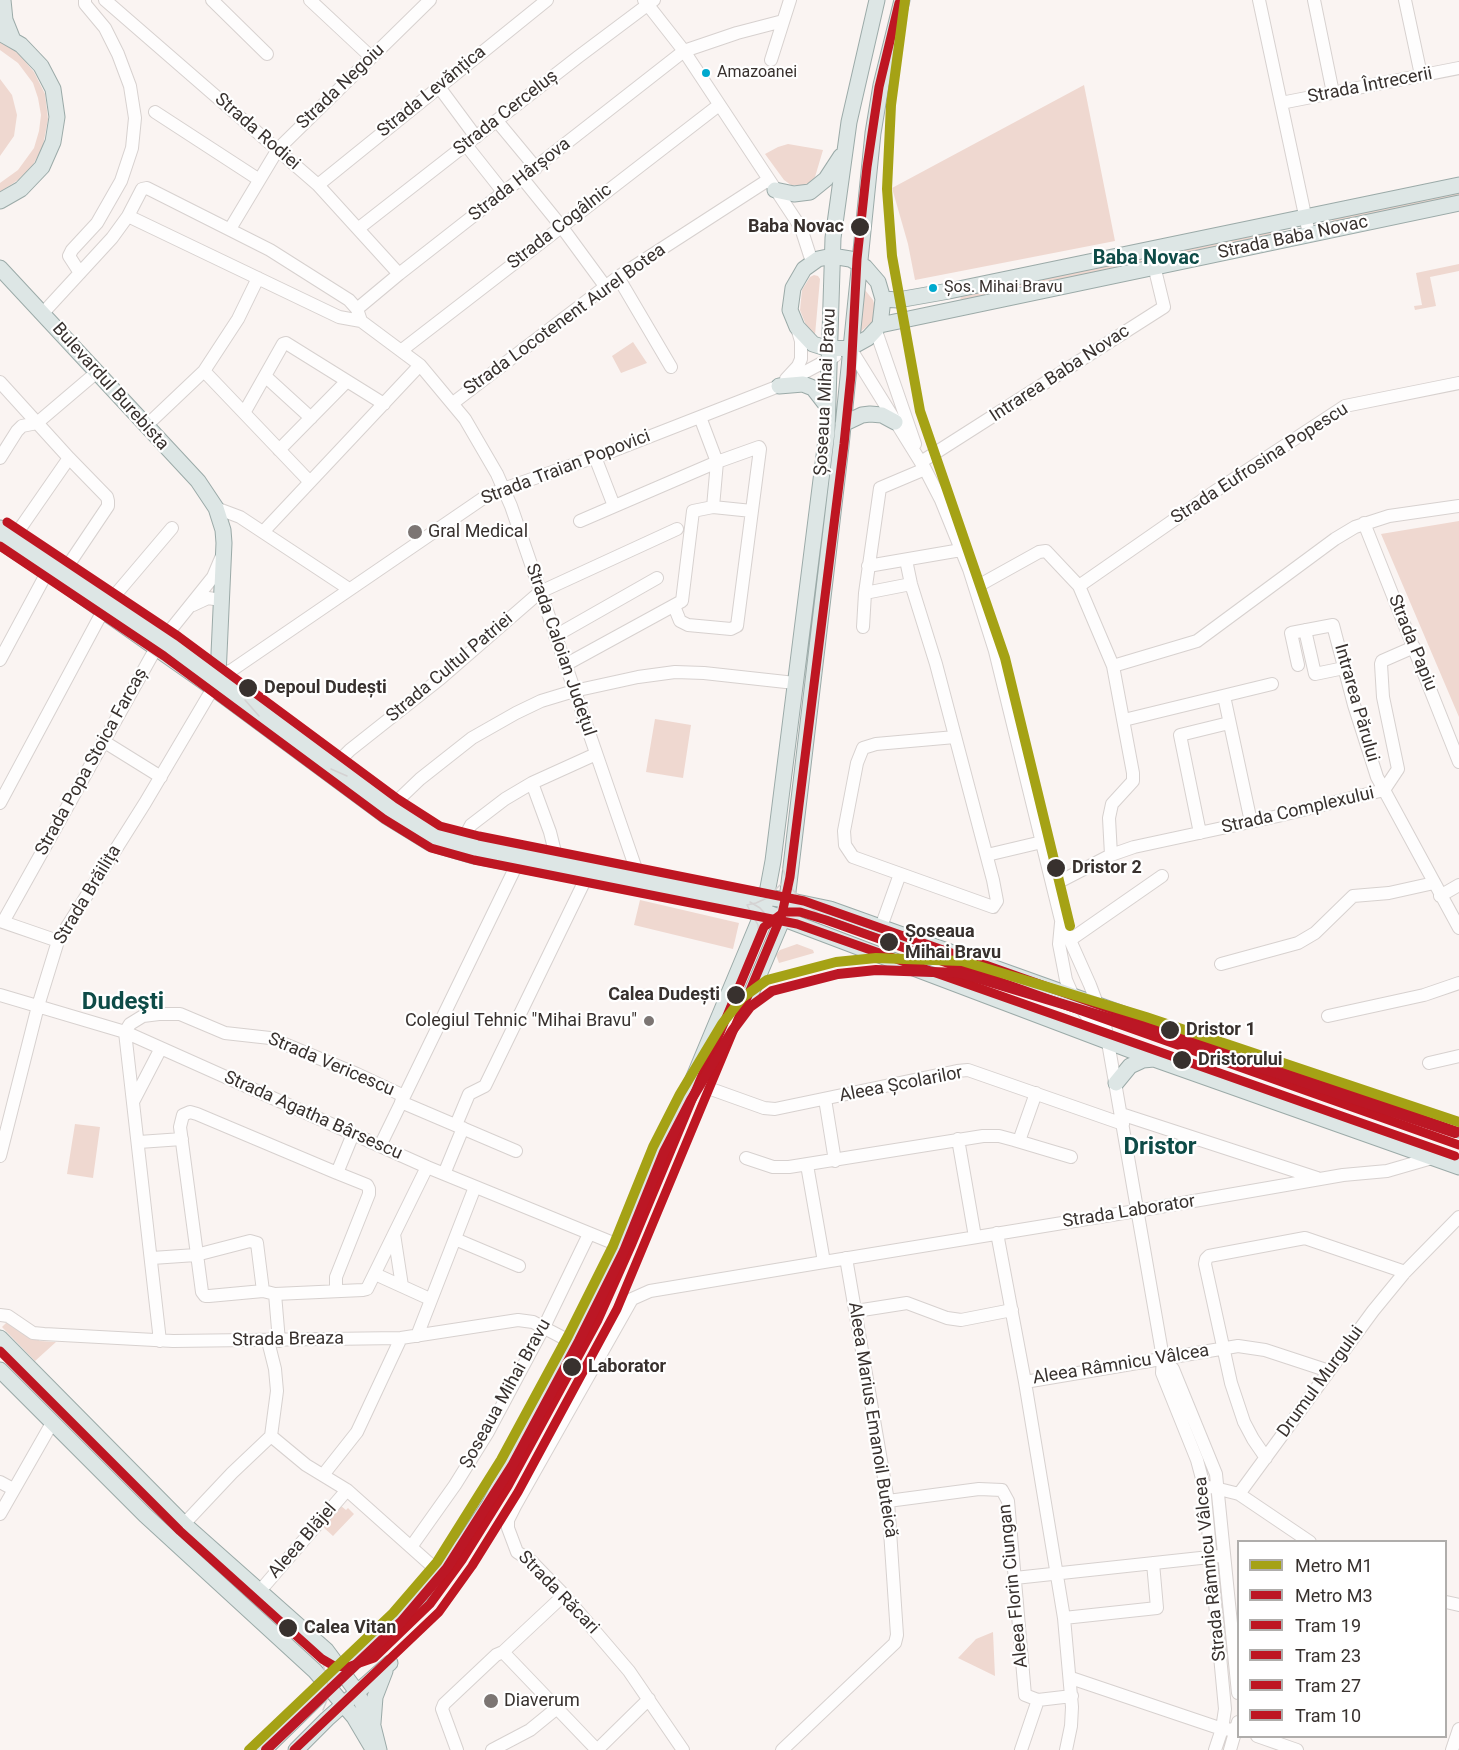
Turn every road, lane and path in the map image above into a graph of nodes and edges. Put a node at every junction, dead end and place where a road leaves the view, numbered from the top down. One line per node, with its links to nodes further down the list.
1 (3, 0): 16 (main road)
2 (85, 0): 54 (street)
3 (105, 0): 32 (street, Strada Rodiei)
4 (212, 0): 18 (street)
5 (310, 0): 19 (street)
6 (430, 0): 19 (street, Strada Negoiu)
7 (547, 0): 23 (street, Strada Levănțica)
8 (790, 0): 15 (street)
9 (877, 0): 31 (main road, Șoseaua Mihai Bravu)
10 (902, 0): 51 (main road, Șoseaua Mihai Bravu)
11 (1259, 0): 25 (street)
12 (1314, 0): 24 (street)
13 (1405, 0): 22 (street)
14 (649, 1): 17 (street); 28 (street, Strada Cerceluș)
15 (783, 21): 17 (street, Strada Hârșova); 20 (street)
16 (7, 37): 40 (main road)
17 (684, 51): 26 (street); 33 (street, Strada Hârșova)
18 (267, 54)
19 (371, 57): 32 (street, Strada Negoiu)
20 (771, 60)
21 (1459, 68): 22 (street, Strada Întrecerii)
22 (1421, 75): 24 (street, Strada Întrecerii)
23 (439, 87): 29 (street); 36 (street, Strada Levănțica)
24 (1333, 93): 25 (street, Strada Întrecerii)
25 (1281, 104): 43 (street)
26 (719, 105): 37 (street); 44 (street, Strada Cogâlnic)
27 (155, 112): 34 (street)
28 (497, 121): 29 (street, Strada Cerceluș); 33 (street)
29 (476, 137): 30 (street, Strada Cerceluș)
30 (466, 145): 39 (street); 45 (street, Strada Cerceluș)
31 (845, 148): 37 (main road); 49 (main road, Șoseaua Mihai Bravu)
32 (278, 149): 34 (street, Strada Negoiu); 36 (street, Strada Rodiei)
33 (536, 168): 35 (street, Strada Hârșova)
34 (258, 179): 46 (street, Strada Negoiu)
35 (523, 179): 39 (street, Strada Hârșova); 44 (street)
36 (318, 185): 45 (street, Strada Rodiei)
37 (772, 185): 50 (street); 56 (street, Strada Locotenent Aurel Botea)
38 (1459, 185): 43 (main road, Strada Baba Novac)
39 (504, 194): 55 (street, Strada Hârșova)
40 (0, 201)
41 (1459, 203): 47 (main road, Strada Baba Novac)
42 (128, 216): 46 (street, Strada Caloian Județul); 54 (street); 57 (street, Strada Caloian Județul)
43 (1305, 217): 47 (street); 48 (main road, Strada Baba Novac)
44 (561, 226): 58 (street); 65 (street, Strada Cogâlnic)
45 (359, 228): 55 (street, Strada Rodiei)
46 (230, 229): 61 (street, Strada Caloian Județul)
47 (1308, 234): 52 (main road, Strada Baba Novac)
48 (1150, 249): 52 (street); 59 (main road, Strada Baba Novac)
49 (832, 256): 50 (main road); 51 (main road); 66 (main road, Șoseaua Mihai Bravu)
50 (812, 262): 62 (main road)
51 (860, 263): 59 (main road); 64 (main road, Șoseaua Mihai Bravu)
52 (1154, 267): 63 (main road, Strada Baba Novac); 91 (street, Intrarea Baba Novac)
53 (0, 268): 60 (main road, Bulevardul Burebista)
54 (80, 273): 60 (street)
55 (399, 274): 61 (street, Strada Hârșova)
56 (618, 277): 58 (street, Strada Locotenent Aurel Botea); 68 (street)
57 (258, 278): 61 (street, Strada Caloian Județul); 69 (street)
58 (605, 286): 76 (street, Strada Locotenent Aurel Botea)
59 (883, 299): 63 (main road)
60 (43, 313): 70 (main road, Bulevardul Burebista)
61 (359, 315): 65 (street, Strada Caloian Județul)
62 (796, 327): 66 (main road); 75 (street, Strada Traian Popovici)
63 (878, 328): 64 (main road); 91 (street)
64 (850, 348): 66 (main road); 82 (street); 84 (main road, Șoseaua Mihai Bravu)
65 (402, 350): 67 (street, Strada Caloian Județul)
66 (829, 354): 75 (street, Strada Traian Popovici); 78 (main road, Șoseaua Mihai Bravu)
67 (420, 365): 76 (street, Strada Caloian Județul); 77 (street)
68 (671, 367)
69 (204, 371): 79 (street); 85 (street)
70 (97, 372): 83 (street); 85 (main road, Bulevardul Burebista)
71 (265, 376): 72 (street); 79 (street); 81 (street)
72 (347, 381): 77 (street); 81 (street)
73 (0, 382): 83 (street)
74 (1459, 383): 115 (street, Strada Eufrosina Popescu)
75 (779, 386): 78 (main road); 80 (street, Strada Traian Popovici)
76 (453, 403): 93 (street, Strada Caloian Județul)
77 (384, 404): 92 (street)
78 (827, 406): 135 (main road, Șoseaua Mihai Bravu)
79 (244, 413): 86 (street)
80 (700, 417): 87 (street, Strada Traian Popovici); 90 (street)
81 (311, 418): 86 (street)
82 (895, 422): 84 (main road); 91 (street)
83 (37, 423): 88 (street); 89 (street)
84 (843, 424): 160 (main road, Șoseaua Mihai Bravu)
85 (146, 426): 97 (main road, Bulevardul Burebista)
86 (279, 450): 92 (street)
87 (595, 457): 93 (street, Strada Traian Popovici); 94 (street)
88 (0, 458)
89 (69, 458): 107 (street); 112 (street)
90 (717, 462): 94 (street); 96 (street); 98 (street)
91 (923, 466): 108 (street); 111 (street)
92 (310, 483): 106 (street)
93 (503, 489): 117 (street, Strada Traian Popovici); 118 (street, Strada Caloian Județul)
94 (614, 506): 100 (street)
95 (1459, 506): 101 (street)
96 (713, 507): 98 (street); 121 (street)
97 (216, 508): 99 (street); 105 (main road, Bulevardul Burebista)
98 (752, 511): 121 (street)
99 (246, 521): 105 (street); 106 (street)
100 (580, 521)
101 (1364, 523): 128 (street, Strada Papiu); 132 (street)
102 (0, 528): 107 (main road)
103 (172, 528): 122 (street)
104 (677, 529): 118 (street, Strada Cultul Patriei)
105 (223, 530): 109 (main road, Bulevardul Burebista)
106 (263, 532): 117 (street)
107 (8, 542): 112 (main road)
108 (962, 550): 110 (street); 116 (street)
109 (223, 554): 120 (main road, Bulevardul Burebista); 123 (street, Strada Popa Stoica Farcaș)
110 (906, 560): 111 (street); 114 (street)
111 (868, 566): 119 (street)
112 (56, 571): 122 (main road); 129 (street)
113 (657, 578): 126 (street)
114 (911, 584): 119 (street); 141 (street)
115 (1079, 586): 116 (street); 132 (street)
116 (976, 587): 153 (street)
117 (349, 589): 134 (street, Strada Traian Popovici)
118 (540, 592): 126 (street, Strada Caloian Județul); 145 (street, Strada Cultul Patriei)
119 (865, 593): 124 (street)
120 (221, 600): 123 (street); 134 (main road, Bulevardul Burebista)
121 (679, 602): 130 (street)
122 (106, 605): 127 (main road); 149 (street)
123 (189, 608): 127 (street, Strada Popa Stoica Farcaș)
124 (863, 627)
125 (1305, 630): 131 (street, Intrarea Părului); 133 (street, Intrarea Părului); 133 (street)
126 (555, 636): 130 (street, Strada Caloian Județul)
127 (160, 642): 134 (main road); 142 (street, Strada Popa Stoica Farcaș)
128 (1414, 647): 144 (street, Strada Papiu); 148 (street, Strada Complexului)
129 (0, 660)
130 (565, 665): 137 (street, Strada Caloian Județul)
131 (1298, 665)
132 (1113, 666): 139 (street)
133 (1344, 668): 148 (street, Intrarea Părului)
134 (216, 682): 145 (main road); 146 (street, Strada Brăilița)
135 (795, 683): 137 (street); 159 (main road, Șoseaua Mihai Bravu)
136 (1272, 684): 138 (street)
137 (574, 691): 143 (street, Strada Caloian Județul); 150 (street)
138 (1224, 696): 139 (street); 140 (street)
139 (1124, 720): 156 (street)
140 (1229, 723): 151 (street); 152 (street)
141 (955, 737): 155 (street); 162 (street)
142 (103, 741): 146 (street); 174 (street, Strada Popa Stoica Farcaș)
143 (596, 754): 147 (street); 164 (street, Strada Caloian Județul)
144 (1459, 762)
145 (332, 768): 150 (main road)
146 (161, 777): 180 (street, Strada Brăilița)
147 (532, 783): 154 (street); 158 (street)
148 (1384, 790): 151 (street, Strada Complexului); 165 (street, Intrarea Părului)
149 (0, 802)
150 (389, 811): 154 (main road)
151 (1251, 822): 152 (street, Strada Complexului)
152 (1200, 833): 156 (street, Strada Complexului)
153 (1042, 842): 155 (street); 166 (street)
154 (459, 847): 157 (main road)
155 (987, 855): 162 (street)
156 (1111, 855): 166 (street, Strada Complexului)
157 (519, 859): 158 (main road); 161 (main road); 199 (street)
158 (557, 860): 161 (main road)
159 (772, 867): 160 (main road); 170 (main road, Șoseaua Mihai Bravu)
160 (791, 870): 169 (main road, Șoseaua Mihai Bravu)
161 (589, 873): 164 (main road); 203 (street)
162 (900, 874): 175 (street)
163 (1162, 876): 179 (street)
164 (638, 882): 170 (main road)
165 (1434, 883): 168 (street, Intrarea Părului); 182 (street)
166 (1053, 885): 173 (street)
167 (1459, 885): 168 (street)
168 (1440, 896): 176 (street, Intrarea Părului)
169 (787, 900): 170 (main road); 171 (main road); 172 (main road, Șoseaua Mihai Bravu)
170 (765, 904): 172 (main road); 178 (main road, Șoseaua Mihai Bravu)
171 (823, 908): 175 (main road); 177 (main road)
172 (783, 918): 177 (main road); 181 (main road, Șoseaua Mihai Bravu)
173 (1061, 920): 179 (street, Strada Râmnicu Vâlcea); 185 (street)
174 (2, 922): 180 (street)
175 (881, 927): 185 (main road)
176 (1459, 928)
177 (814, 930): 191 (main road)
178 (751, 940): 181 (main road); 231 (main road, Șoseaua Mihai Bravu)
179 (1070, 940): 187 (street, Strada Râmnicu Vâlcea)
180 (58, 941): 188 (street, Strada Brăilița)
181 (770, 947): 186 (main road, Șoseaua Mihai Bravu)
182 (1221, 964)
183 (1459, 983): 189 (street)
184 (0, 995): 188 (street, Strada Agatha Bârsescu)
185 (1073, 996): 187 (main road); 191 (street)
186 (747, 1003)
187 (1098, 1005): 191 (street, Strada Râmnicu Vâlcea); 204 (main road)
188 (38, 1006): 190 (street, Strada Agatha Bârsescu); 212 (street, Strada Brăilița)
189 (1328, 1016)
190 (125, 1032): 192 (street, Strada Agatha Bârsescu); 199 (street, Strada Vericescu); 201 (street)
191 (1109, 1042): 194 (main road); 196 (street, Strada Râmnicu Vâlcea)
192 (161, 1048): 201 (street); 205 (street, Strada Agatha Bârsescu)
193 (1459, 1056): 195 (street)
194 (1154, 1059): 196 (main road); 215 (main road)
195 (1429, 1063)
196 (1116, 1083): 202 (street, Strada Râmnicu Vâlcea)
197 (711, 1089): 200 (street, Aleea Școlarilor)
198 (1036, 1094): 200 (street, Aleea Școlarilor); 202 (street, Aleea Școlarilor); 208 (street)
199 (403, 1099): 203 (street, Strada Vericescu); 210 (street)
200 (825, 1099): 216 (street)
201 (134, 1100): 209 (street)
202 (1122, 1119): 222 (street, Aleea Școlarilor); 224 (street, Strada Râmnicu Vâlcea)
203 (459, 1127): 211 (street, Strada Vericescu); 221 (street)
204 (1459, 1130)
205 (353, 1134): 210 (street, Strada Agatha Bârsescu); 220 (street)
206 (182, 1139): 209 (street); 220 (street); 232 (street)
207 (958, 1140): 208 (street); 216 (street); 229 (street)
208 (1019, 1141): 213 (street)
209 (138, 1142): 233 (street)
210 (380, 1146): 218 (street, Strada Agatha Bârsescu)
211 (516, 1150)
212 (0, 1156)
213 (1071, 1157)
214 (746, 1158): 217 (street)
215 (1432, 1158): 219 (main road); 222 (street, Strada Laborator)
216 (835, 1161): 217 (street)
217 (807, 1165): 235 (street)
218 (427, 1167): 221 (street, Strada Agatha Bârsescu); 227 (street)
219 (1459, 1167)
220 (337, 1173): 240 (street)
221 (444, 1174): 223 (street, Strada Agatha Bârsescu)
222 (1321, 1179): 224 (street, Strada Laborator)
223 (475, 1187): 228 (street, Strada Agatha Bârsescu); 230 (street)
224 (1138, 1211): 226 (street, Strada Laborator); 255 (street, Strada Râmnicu Vâlcea)
225 (1459, 1217): 237 (street, Drumul Murgului)
226 (998, 1233): 229 (street, Strada Laborator); 244 (street, Aleea Râmnicu Vâlcea)
227 (394, 1234): 238 (street); 239 (street)
228 (589, 1234): 231 (street, Strada Agatha Bârsescu); 247 (street, Șoseaua Mihai Bravu)
229 (975, 1237): 234 (street, Strada Laborator)
230 (454, 1239): 236 (street); 242 (street)
231 (623, 1247): 253 (main road, Șoseaua Mihai Bravu)
232 (196, 1255): 233 (street); 241 (street); 241 (street)
233 (152, 1258): 251 (street)
234 (846, 1258): 235 (street, Strada Laborator); 245 (street, Aleea Marius Emanoil Buteică)
235 (824, 1262): 243 (street, Strada Laborator)
236 (519, 1266)
237 (1405, 1272): 254 (street, Aleea Râmnicu Vâlcea); 257 (street, Drumul Murgului)
238 (375, 1274): 239 (street); 240 (street)
239 (402, 1286): 242 (street)
240 (336, 1292): 241 (street)
241 (269, 1293): 252 (street)
242 (430, 1299): 248 (street)
243 (632, 1299): 281 (street, Strada Răcari)
244 (1012, 1310): 245 (street); 258 (street, Aleea Râmnicu Vâlcea)
245 (856, 1311): 269 (street, Aleea Marius Emanoil Buteică)
246 (0, 1315): 251 (street, Strada Breaza)
247 (544, 1327): 248 (street, Strada Breaza); 253 (street, Strada Breaza); 273 (street, Șoseaua Mihai Bravu)
248 (417, 1336): 250 (street, Strada Breaza)
249 (0, 1338): 271 (main road)
250 (401, 1338): 252 (street, Strada Breaza); 262 (street)
251 (160, 1341): 252 (street, Strada Breaza)
252 (273, 1341): 260 (street)
253 (575, 1344): 277 (main road, Șoseaua Mihai Bravu)
254 (1222, 1348): 255 (street, Aleea Râmnicu Vâlcea); 257 (street, Aleea Râmnicu Vâlcea); 261 (street)
255 (1163, 1358): 258 (street, Aleea Râmnicu Vâlcea); 264 (street, Strada Râmnicu Vâlcea); 265 (street, Strada Râmnicu Vâlcea)
256 (0, 1370): 259 (main road)
257 (1329, 1371): 261 (street, Drumul Murgului)
258 (1025, 1383): 278 (street)
259 (52, 1423): 266 (street); 287 (main road)
260 (271, 1436): 262 (street, Aleea Blăjel); 271 (street)
261 (1266, 1458): 268 (street, Drumul Murgului)
262 (323, 1475): 267 (street, Aleea Blăjel)
263 (0, 1482): 266 (street)
264 (1204, 1486): 265 (street); 275 (street, Strada Râmnicu Vâlcea)
265 (1218, 1488): 268 (street); 274 (street, Strada Râmnicu Vâlcea)
266 (13, 1489): 270 (street)
267 (347, 1490): 273 (street, Aleea Blăjel); 280 (street, Aleea Blăjel)
268 (1239, 1494): 272 (street)
269 (888, 1501): 279 (street, Aleea Florin Ciungan); 308 (street, Aleea Marius Emanoil Buteică)
270 (0, 1514)
271 (184, 1524): 280 (main road)
272 (1307, 1540)
273 (411, 1547): 277 (street, Aleea Blăjel)
274 (1226, 1555): 275 (street); 285 (street, Strada Râmnicu Vâlcea)
275 (1212, 1557): 276 (street); 296 (street, Strada Râmnicu Vâlcea)
276 (1153, 1563): 278 (street); 282 (street)
277 (440, 1573): 284 (main road, Șoseaua Mihai Bravu)
278 (1057, 1573): 279 (street); 282 (street)
279 (1015, 1578): 291 (street, Aleea Florin Ciungan)
280 (259, 1592): 284 (main road)
281 (564, 1595): 283 (street); 290 (street, Strada Răcari)
282 (1064, 1618): 286 (street)
283 (503, 1652): 293 (street); 304 (street)
284 (343, 1672): 287 (main road, Șoseaua Mihai Bravu); 288 (main road)
285 (1237, 1672)
286 (1071, 1678): 289 (street); 296 (street)
287 (328, 1686): 292 (main road); 300 (main road, Șoseaua Mihai Bravu)
288 (357, 1692): 292 (main road); 294 (main road); 294 (main road)
289 (1072, 1696): 291 (street); 310 (street)
290 (649, 1699): 306 (street); 307 (street, Strada Răcari)
291 (1038, 1700): 309 (street)
292 (344, 1704): 301 (main road); 302 (main road)
293 (557, 1708): 305 (street); 306 (street)
294 (372, 1726): 303 (main road)
295 (1237, 1727): 296 (street)
296 (1222, 1729): 311 (street, Strada Râmnicu Vâlcea)
297 (1459, 1729): 314 (street)
298 (1237, 1730): 312 (street)
299 (1260, 1738): 313 (street)
300 (264, 1750)
301 (296, 1750)
302 (374, 1750)
303 (379, 1750)
304 (458, 1750)
305 (492, 1750)
306 (597, 1750)
307 (683, 1750)
308 (782, 1750)
309 (1021, 1750)
310 (1066, 1750)
311 (1215, 1750)
312 (1230, 1750)
313 (1297, 1750)
314 (1452, 1750)

